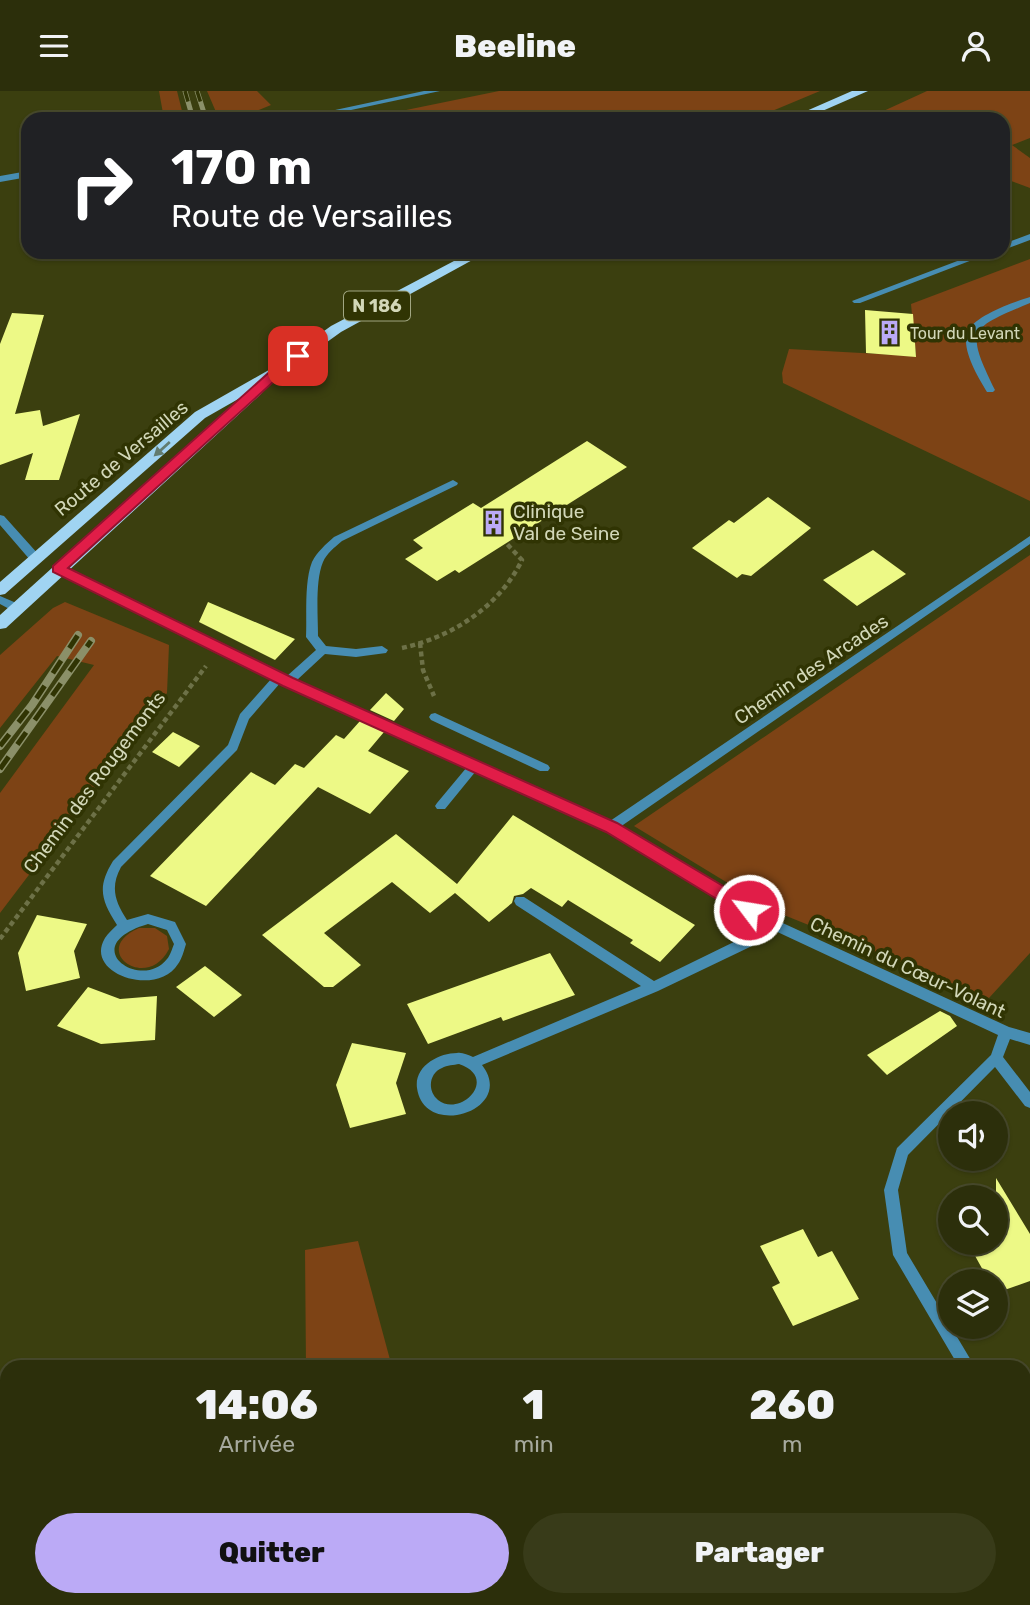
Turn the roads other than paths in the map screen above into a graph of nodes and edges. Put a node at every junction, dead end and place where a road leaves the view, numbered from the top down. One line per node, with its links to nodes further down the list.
1 (436, 91): 3 (street)
2 (862, 91): 4 (main road)
3 (332, 112)
4 (811, 112)
5 (21, 176): 6 (street)
6 (0, 180)
7 (1030, 237): 8 (street)
8 (1010, 244)
9 (468, 259): 13 (main road, Route de Versailles / N 186)
10 (970, 259): 12 (street)
11 (1030, 300): 14 (street)
12 (857, 301)
13 (279, 370): 18 (main road, Route de Versailles / N 186, one-way to 18); 19 (main road, Route de Versailles / N 186)
14 (990, 390)
15 (453, 482): 24 (street)
16 (0, 519): 18 (street)
17 (1030, 539): 31 (street, Chemin des Arcades)
18 (35, 558): 19 (main road); 20 (main road, Route de Versailles / N 186)
19 (58, 569): 22 (main road, Route de Versailles / N 186); 26 (street, Chemin du Cœur-Volant)
20 (0, 590)
21 (0, 600): 22 (street)
22 (17, 608): 23 (main road, Route de Versailles / N 186)
23 (0, 624)
24 (323, 650): 25 (street); 26 (street)
25 (382, 650)
26 (283, 680): 28 (street, Chemin du Cœur-Volant); 34 (street)
27 (435, 717): 29 (street)
28 (474, 766): 30 (street); 31 (street, Chemin du Cœur-Volant)
29 (544, 768)
30 (441, 806)
31 (611, 827): 33 (street, Chemin du Cœur-Volant)
32 (520, 901): 35 (street)
33 (771, 923): 35 (street); 36 (street, Chemin du Cœur-Volant)
34 (124, 926): 34 (street)
35 (653, 987): 39 (street)
36 (1006, 1032): 37 (street, Chemin du Cœur-Volant); 38 (street)
37 (1030, 1039)
38 (996, 1058): 40 (street); 41 (street)
39 (473, 1063): 39 (street)
40 (1030, 1102)
41 (964, 1360)

